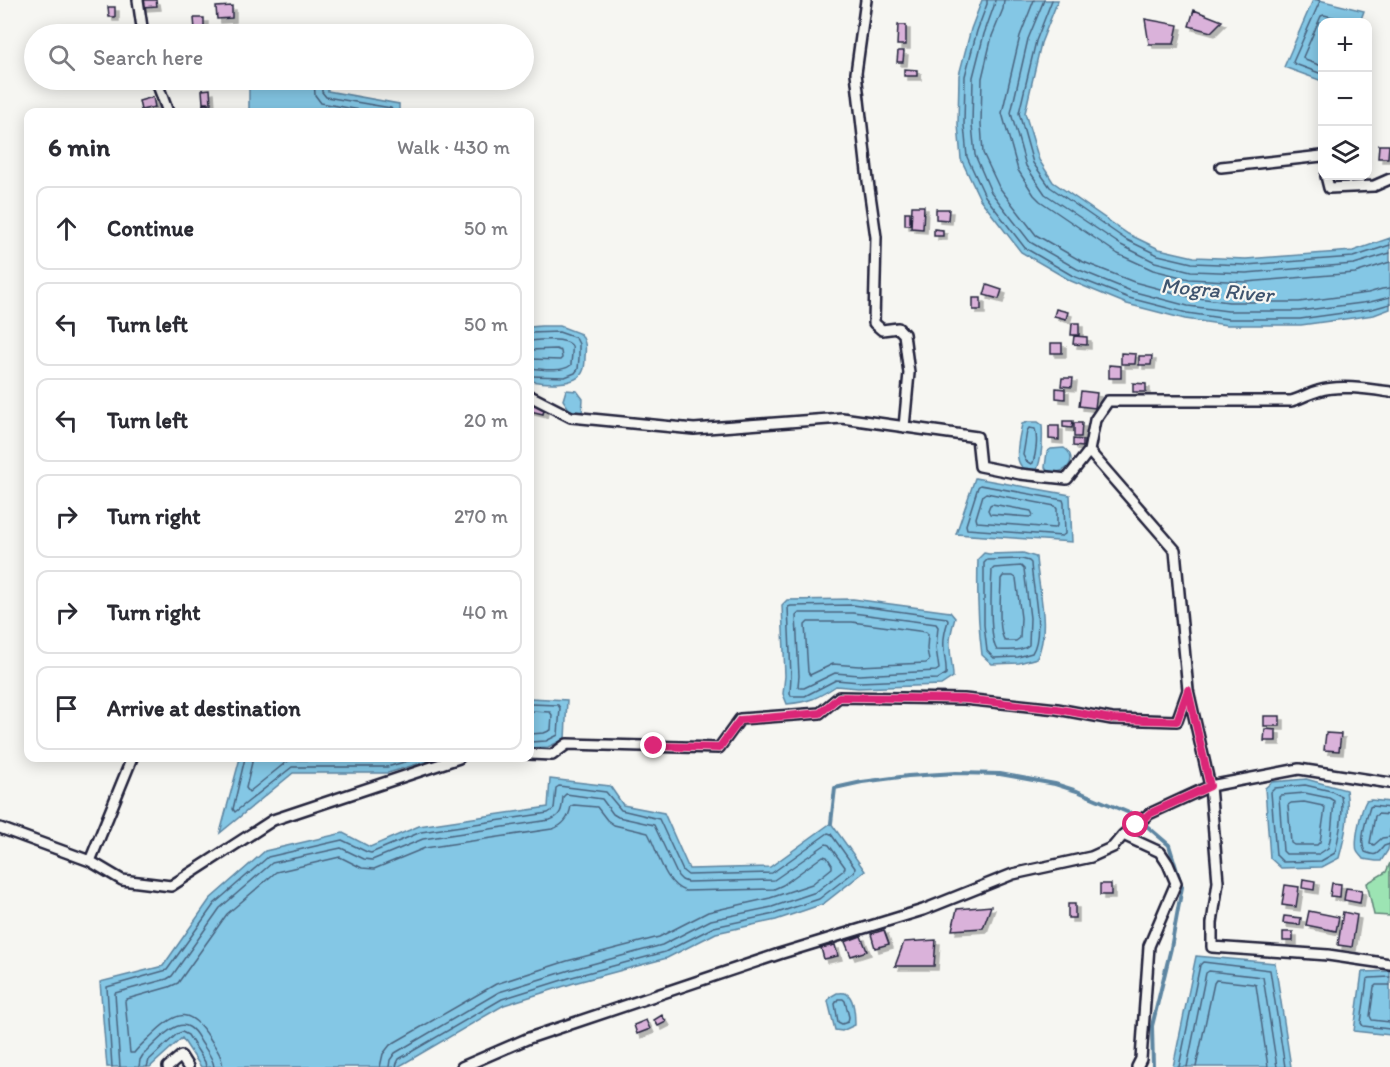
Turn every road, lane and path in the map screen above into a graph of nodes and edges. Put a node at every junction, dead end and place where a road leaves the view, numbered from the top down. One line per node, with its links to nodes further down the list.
1 (138, 0): 3 (street)
2 (866, 0): 12 (street)
3 (142, 24)
4 (160, 90): 5 (street)
5 (166, 108)
6 (1318, 157): 7 (street)
7 (1221, 167)
8 (1390, 179): 9 (street)
9 (1327, 180)
10 (1390, 392): 13 (street)
11 (534, 398): 12 (street)
12 (904, 427): 13 (street)
13 (1089, 452): 14 (street)
14 (1188, 690): 15 (street); 19 (street)
15 (534, 754)
16 (130, 762): 22 (street)
17 (447, 762): 22 (street)
18 (1390, 783): 19 (street)
19 (1210, 786): 21 (street); 23 (street)
20 (0, 828): 22 (street)
21 (1123, 835): 26 (street); 27 (street)
22 (90, 861)
23 (1390, 964)
24 (168, 1067): 25 (street)
25 (188, 1067)
26 (462, 1067)
27 (1137, 1067)

